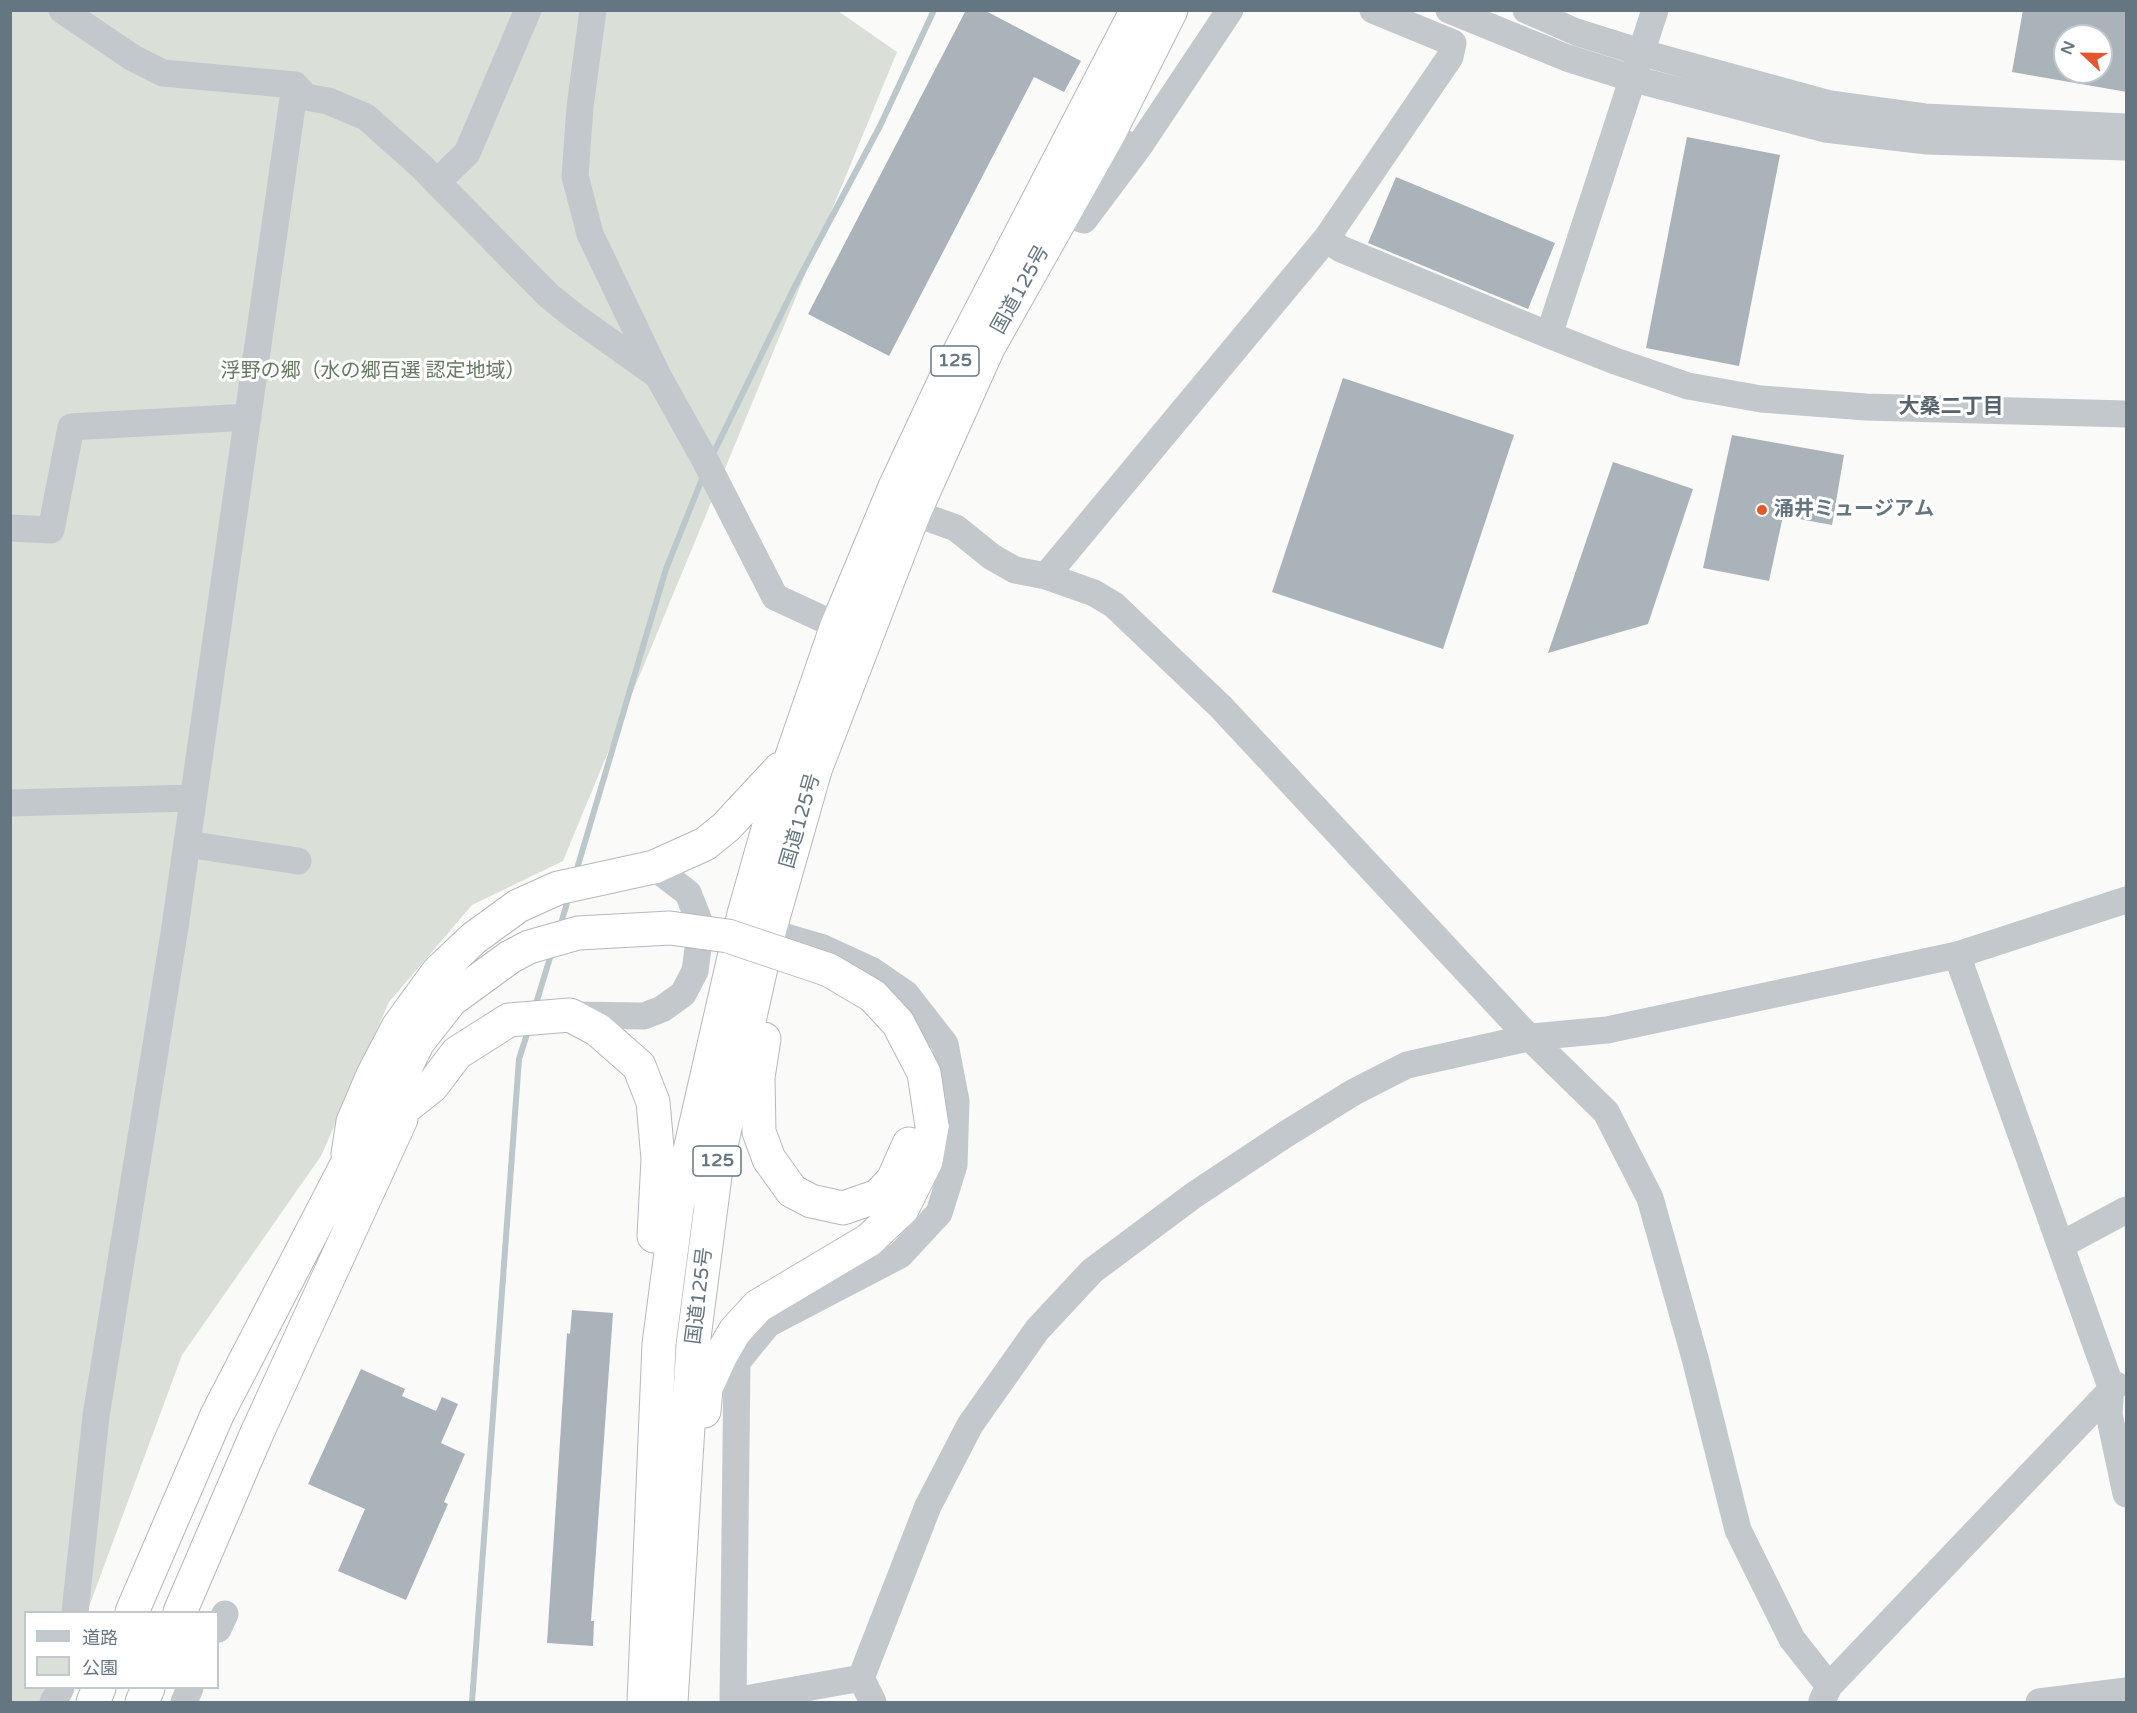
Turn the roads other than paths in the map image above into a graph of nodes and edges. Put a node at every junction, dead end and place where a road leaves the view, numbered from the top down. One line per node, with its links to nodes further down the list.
1 (62, 10): 13 (street)
2 (528, 10): 18 (street)
3 (593, 10): 22 (street)
4 (1137, 10): 28 (highway, 国道125号 / 125)
5 (1171, 10): 15 (highway, 国道125号 / 125)
6 (1230, 10): 17 (street)
7 (1373, 10): 20 (street)
8 (1449, 10): 12 (street)
9 (1526, 10): 11 (street)
10 (1655, 10): 11 (street)
11 (1642, 53): 12 (street); 14 (street)
12 (1634, 79): 16 (street); 21 (street)
13 (295, 85): 18 (street); 24 (street)
14 (2127, 127)
15 (1107, 137): 17 (street); 19 (highway, 国道125号 / 125)
16 (2127, 147)
17 (1138, 148): 19 (street)
18 (437, 182): 22 (street)
19 (1064, 213): 25 (highway, 国道125号 / 125)
20 (1326, 239): 21 (street); 27 (street)
21 (1549, 335): 23 (street)
22 (658, 376): 28 (street)
23 (2127, 414)
24 (248, 417): 26 (street); 30 (street)
25 (914, 513): 27 (street); 28 (highway, 国道125号 / 125)
26 (10, 528)
27 (1046, 576): 41 (street)
28 (851, 632): 29 (highway, 国道125号 / 125); 36 (highway, 国道125号 / 125)
29 (790, 758): 34 (highway); 47 (highway, 国道125号 / 125)
30 (193, 798): 31 (street); 32 (street)
31 (10, 803)
32 (187, 844): 33 (street); 51 (street)
33 (298, 861)
34 (654, 867): 40 (street); 44 (highway)
35 (2127, 900): 37 (street)
36 (769, 932): 39 (highway, 国道125号 / 125); 59 (street)
37 (1958, 955): 41 (street); 46 (street)
38 (512, 966): 42 (highway); 43 (highway, bridge); 44 (highway)
39 (757, 979): 43 (highway); 50 (highway, 国道125号 / 125)
40 (560, 1015): 42 (highway); 47 (highway)
41 (1532, 1037): 54 (street); 56 (street)
42 (408, 1105): 53 (highway)
43 (923, 1124): 50 (highway)
44 (345, 1168): 52 (highway)
45 (2127, 1210): 46 (street)
46 (2061, 1245): 48 (street)
47 (659, 1344): 57 (highway, 国道125号 / 125)
48 (2119, 1383): 49 (street); 56 (street)
49 (2127, 1494)
50 (676, 1594): 58 (highway, 国道125号 / 125)
51 (75, 1611)
52 (132, 1611)
53 (180, 1611)
54 (861, 1678): 59 (street); 60 (street)
55 (2127, 1691): 61 (street)
56 (1826, 1694)
57 (644, 1702)
58 (671, 1702)
59 (734, 1702)
60 (873, 1702)
61 (2039, 1702)

